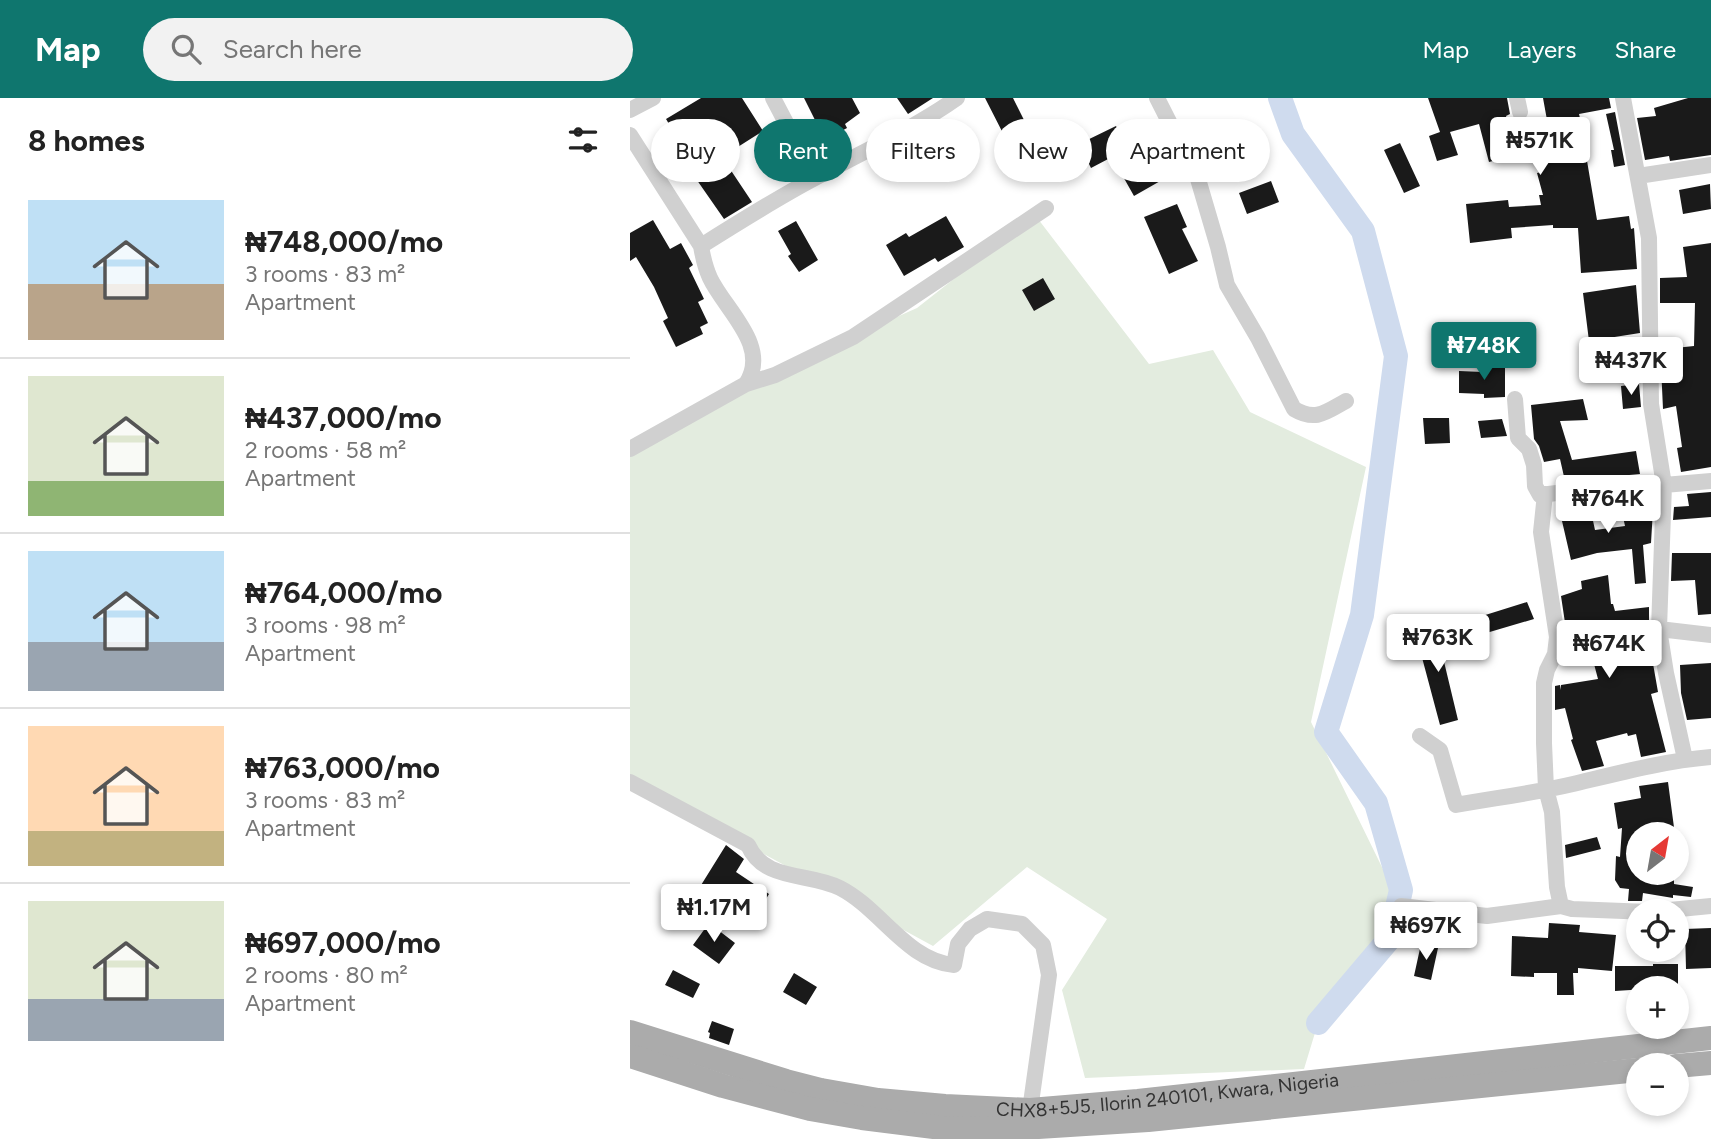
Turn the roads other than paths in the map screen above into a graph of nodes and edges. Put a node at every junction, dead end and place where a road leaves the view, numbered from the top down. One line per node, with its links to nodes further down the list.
1 (653, 98): 6 (street)
2 (773, 98): 7 (street)
3 (957, 98): 9 (street)
4 (1157, 98): 17 (street)
5 (1623, 98): 11 (street)
6 (630, 110)
7 (784, 119)
8 (630, 135): 14 (street)
9 (852, 159)
10 (1711, 165): 11 (street)
11 (1639, 176): 20 (street)
12 (808, 182): 14 (street)
13 (1046, 208): 15 (street)
14 (701, 246): 15 (street)
15 (746, 384): 18 (street)
16 (1515, 399): 21 (street)
17 (1346, 401)
18 (632, 445)
19 (1711, 481): 20 (street)
20 (1664, 485): 21 (street); 22 (street)
21 (1545, 494): 28 (street)
22 (1659, 629): 23 (street); 26 (street)
23 (1711, 635)
24 (1420, 736): 28 (street)
25 (1711, 757): 26 (street)
26 (1685, 759): 28 (street)
27 (630, 782): 38 (street)
28 (1546, 789): 30 (street)
29 (1401, 906): 30 (street)
30 (1561, 906): 31 (street)
31 (1711, 906)
32 (630, 1032): 38 (main road, CHX8+5J5, Ilorin 240101, Kwara, Nigeria)
33 (1711, 1038): 38 (main road, CHX8+5J5, Ilorin 240101, Kwara, Nigeria)
34 (630, 1056): 39 (main road, CHX8+5J5, Ilorin 240101, Kwara, Nigeria)
35 (1711, 1063): 36 (main road)
36 (1689, 1065)
37 (1626, 1071): 38 (main road, CHX8+5J5, Ilorin 240101, Kwara, Nigeria)
38 (1025, 1125): 39 (main road, CHX8+5J5, Ilorin 240101, Kwara, Nigeria)
39 (886, 1130)

